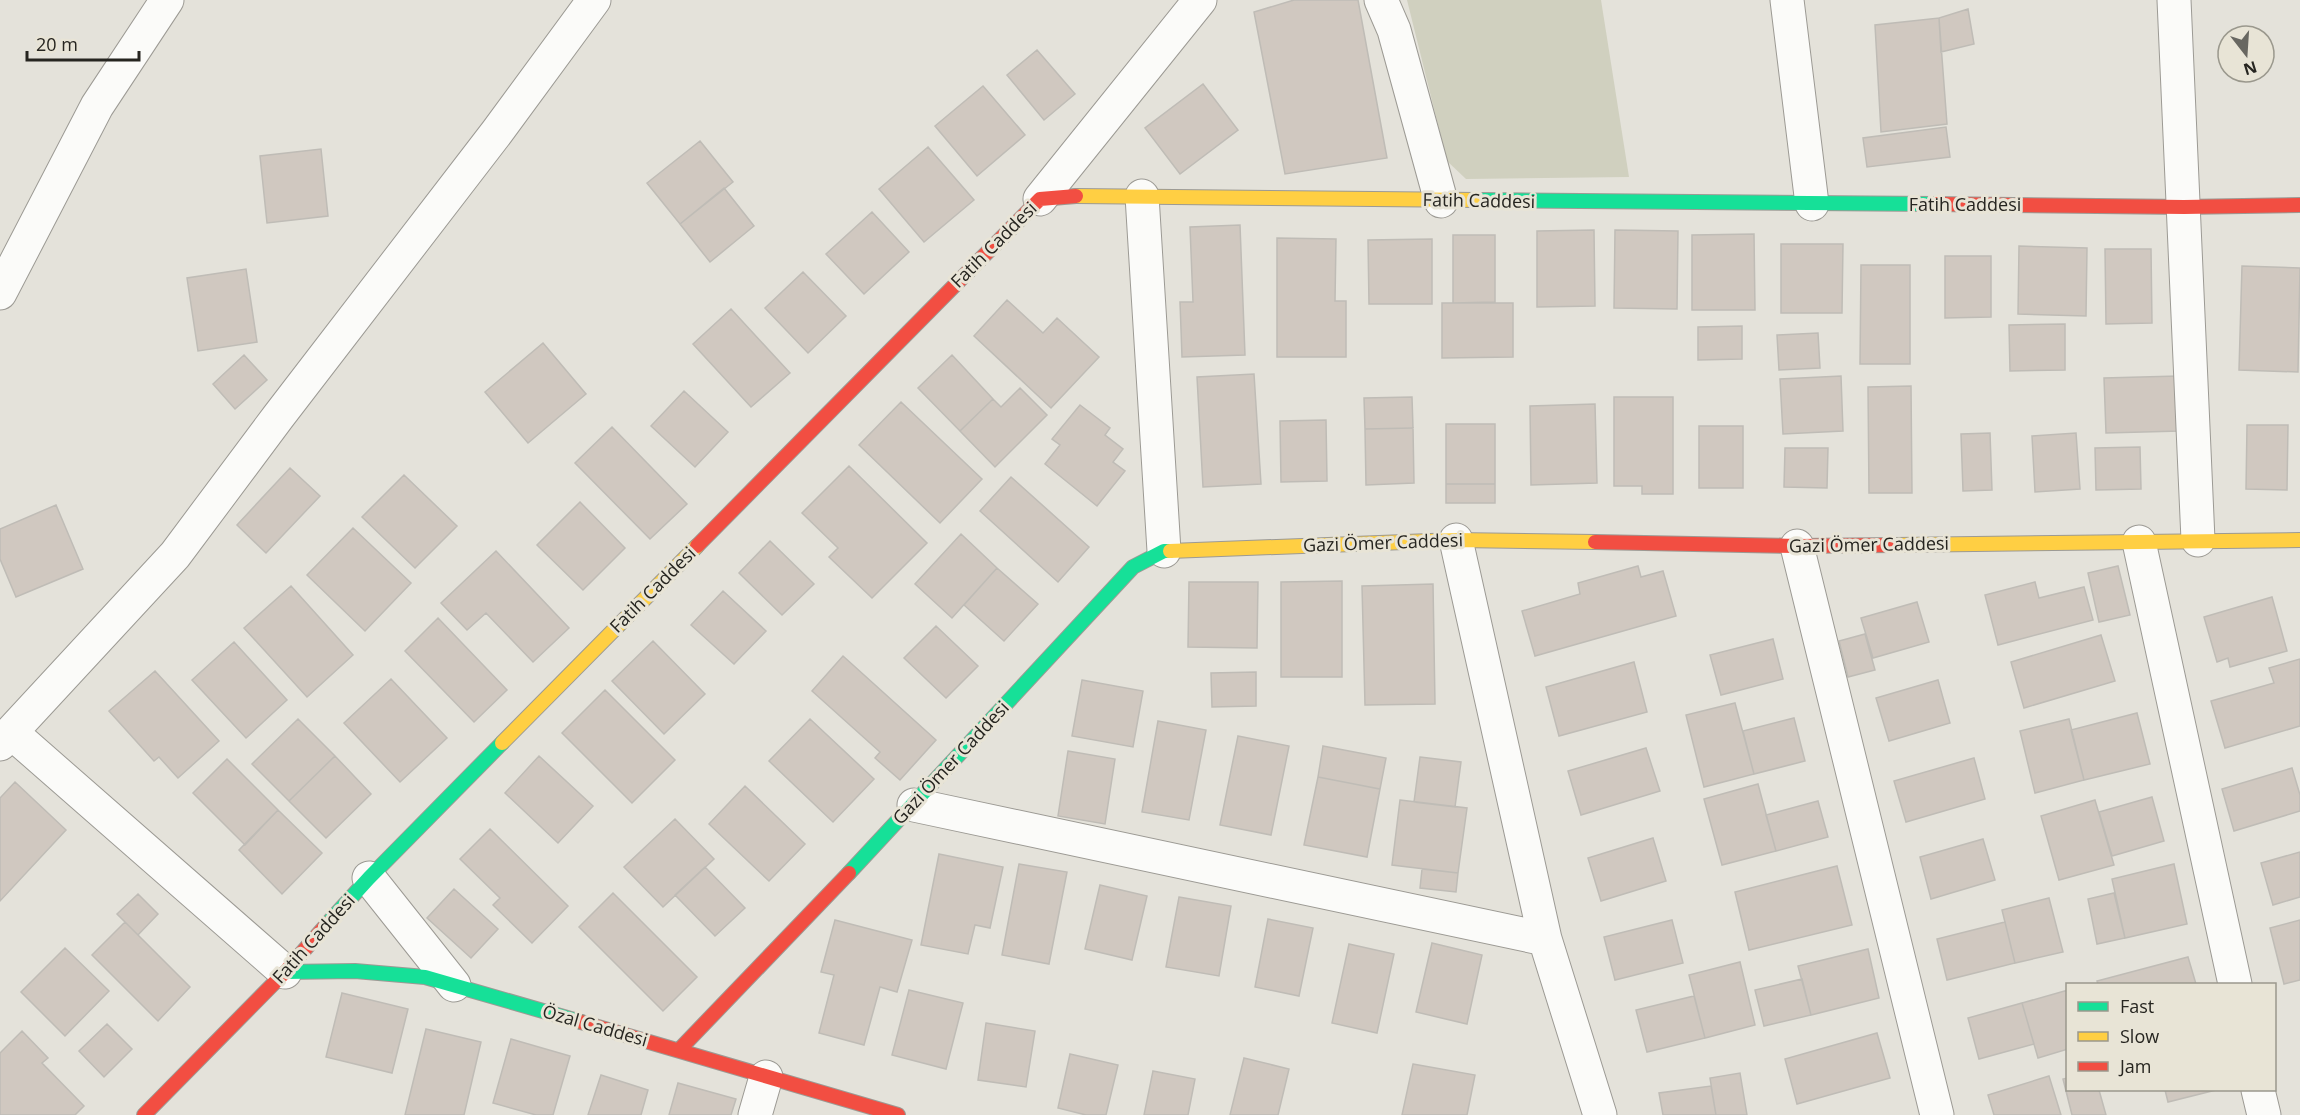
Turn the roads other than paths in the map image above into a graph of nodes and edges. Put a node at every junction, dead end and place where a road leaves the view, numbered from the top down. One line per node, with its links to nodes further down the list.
1 (167, 0): 13 (street)
2 (594, 0): 20 (street)
3 (1200, 0): 8 (street)
4 (1382, 0): 9 (street)
5 (1787, 0): 10 (street)
6 (2174, 0): 12 (street)
7 (1142, 196): 8 (street, Fatih Caddesi); 9 (street, Fatih Caddesi); 19 (street)
8 (1040, 199): 22 (street, Fatih Caddesi)
9 (1441, 201): 10 (street, Fatih Caddesi)
10 (1812, 204): 12 (street, Fatih Caddesi)
11 (2300, 205): 12 (street, Fatih Caddesi)
12 (2184, 207): 15 (street)
13 (0, 293)
14 (1456, 540): 18 (street, Gazi Ömer Caddesi); 19 (street, Gazi Ömer Caddesi); 23 (street)
15 (2198, 540): 16 (street, Gazi Ömer Caddesi); 17 (street, Gazi Ömer Caddesi)
16 (2300, 540)
17 (2139, 542): 18 (street, Gazi Ömer Caddesi); 25 (street)
18 (1797, 546): 34 (street)
19 (1164, 551): 21 (street, Gazi Ömer Caddesi)
20 (6, 738): 24 (street)
21 (914, 805): 23 (street); 27 (street, Gazi Ömer Caddesi)
22 (369, 878): 24 (street, Fatih Caddesi); 26 (street)
23 (1545, 939): 33 (street)
24 (285, 972): 26 (street, Özal Caddesi); 30 (street, Fatih Caddesi)
25 (2235, 983)
26 (454, 985): 27 (street, Özal Caddesi)
27 (679, 1050): 28 (street, Özal Caddesi)
28 (766, 1077): 31 (street); 32 (street, Özal Caddesi)
29 (2258, 1091): 35 (street)
30 (144, 1115)
31 (755, 1115)
32 (898, 1115)
33 (1600, 1115)
34 (1937, 1115)
35 (2264, 1115)

